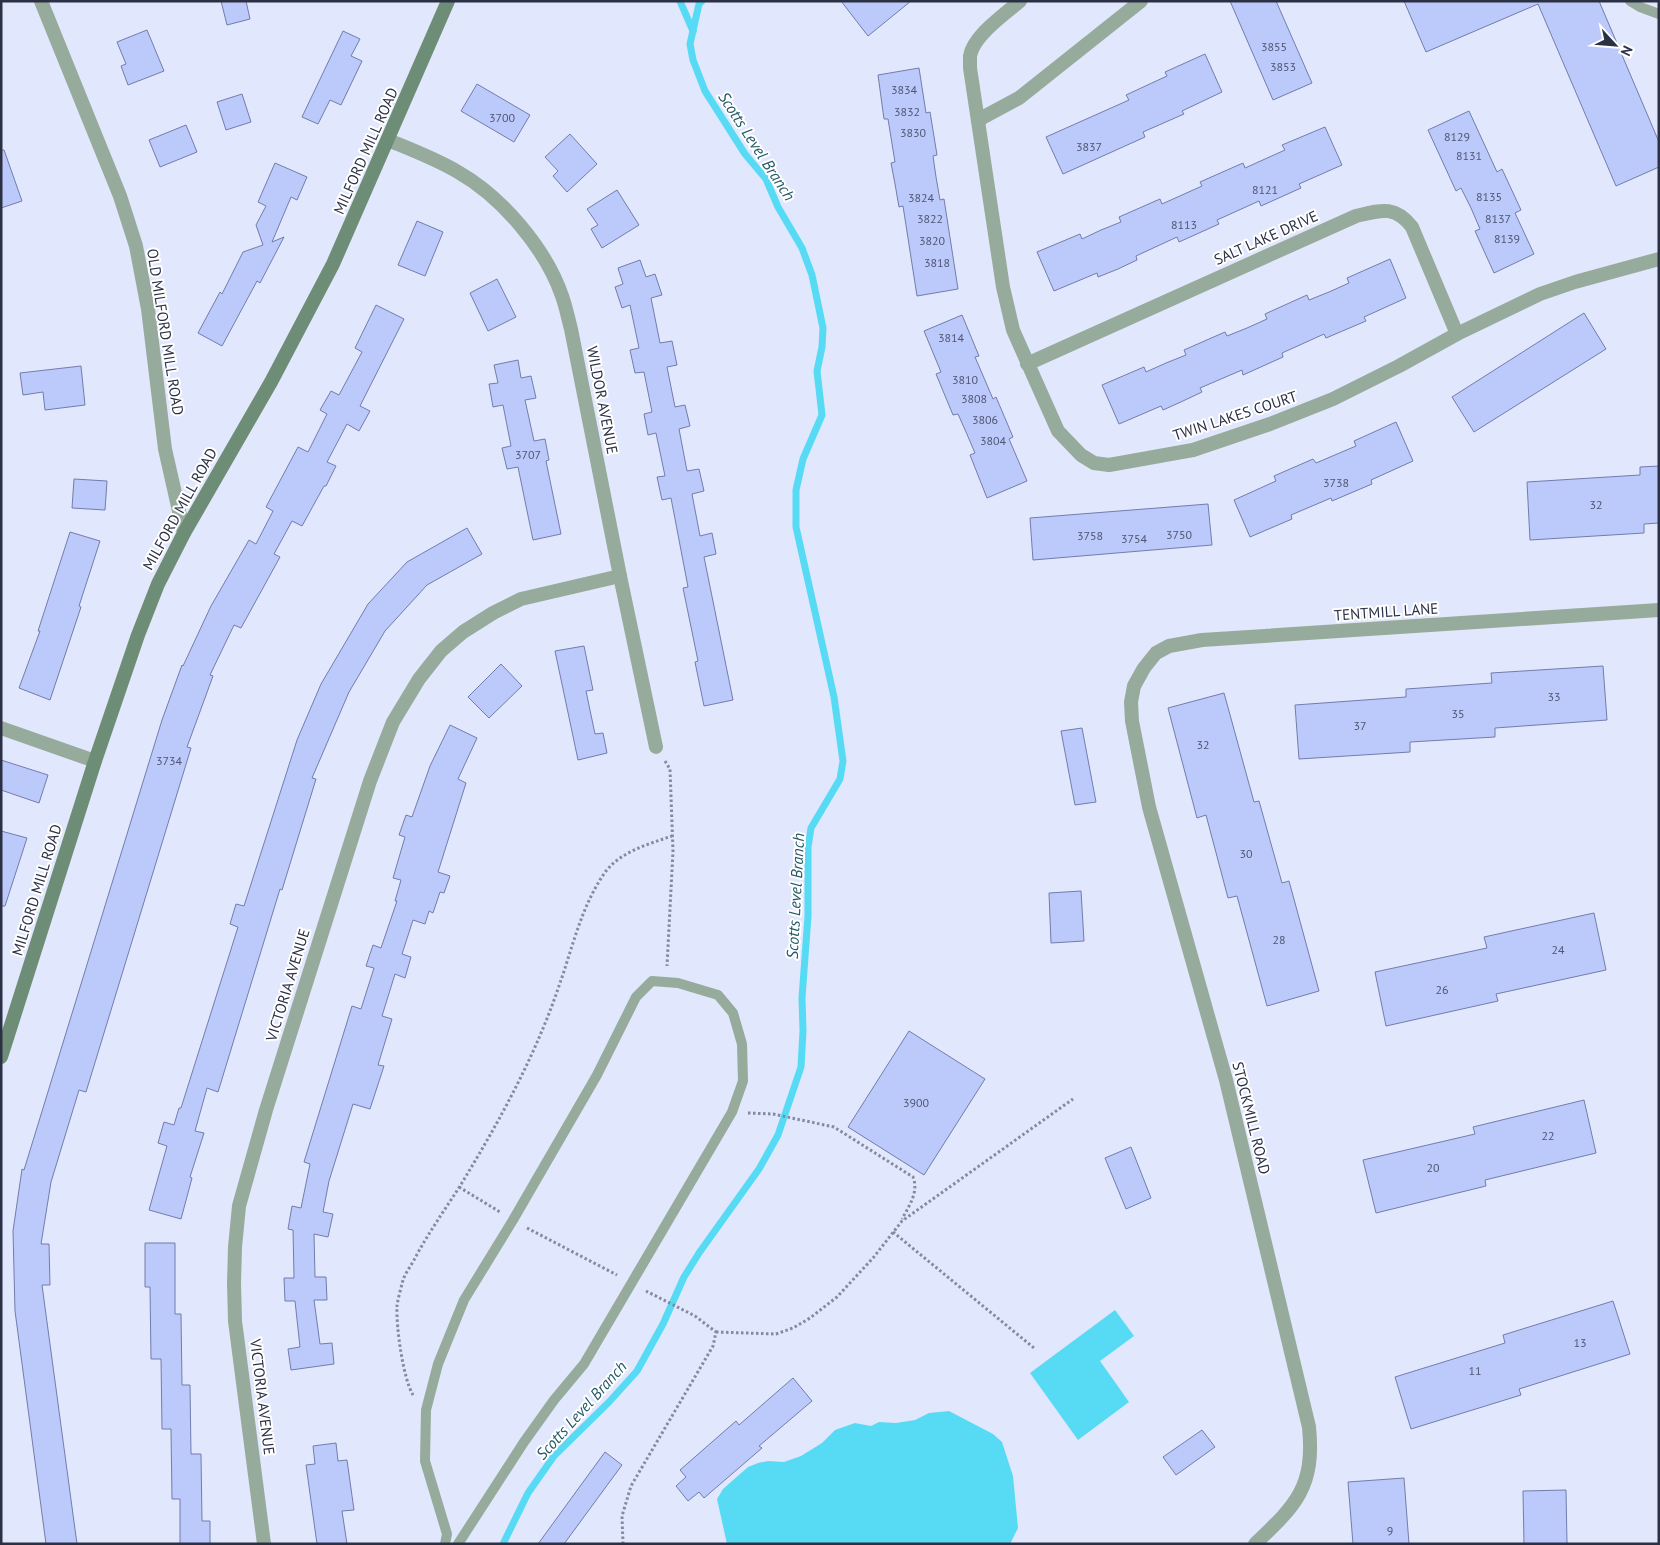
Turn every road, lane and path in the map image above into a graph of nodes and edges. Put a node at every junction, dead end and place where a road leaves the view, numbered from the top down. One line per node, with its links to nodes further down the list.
1 (42, 1): 12 (street, OLD MILFORD MILL ROAD)
2 (448, 1): 8 (main road, MILFORD MILL ROAD)
3 (1020, 1): 7 (street, TWIN LAKES COURT)
4 (1141, 1): 7 (street)
5 (1630, 1): 6 (lane)
6 (1659, 14)
7 (978, 120): 11 (street, TWIN LAKES COURT)
8 (388, 140): 12 (main road, MILFORD MILL ROAD); 13 (street, WILDOR AVENUE)
9 (1659, 259): 10 (street, TWIN LAKES COURT)
10 (1457, 334): 11 (street, TWIN LAKES COURT); 11 (street, SALT LAKE DRIVE)
11 (1027, 364)
12 (184, 533): 18 (main road, MILFORD MILL ROAD)
13 (620, 576): 17 (street, WILDOR AVENUE); 32 (street, VICTORIA AVENUE)
14 (1659, 610): 15 (street, TENTMILL LANE)
15 (1134, 686): 36 (street, STOCKMILL ROAD)
16 (1, 728): 18 (street)
17 (656, 748): 19 (path)
18 (95, 761): 21 (main road, MILFORD MILL ROAD)
19 (672, 836): 20 (path); 24 (path)
20 (666, 982): 23 (lane); 25 (lane)
21 (1, 1057)
22 (1073, 1099): 26 (path)
23 (732, 1112): 26 (path); 28 (lane)
24 (459, 1187): 25 (path); 31 (path)
25 (513, 1220): 28 (path); 31 (lane)
26 (902, 1220): 27 (path)
27 (893, 1232): 29 (path); 30 (path)
28 (632, 1283): 29 (path); 34 (lane)
29 (716, 1332): 35 (path)
30 (1034, 1348)
31 (426, 1410): 33 (lane)
32 (264, 1544)
33 (445, 1544)
34 (458, 1544)
35 (624, 1544)
36 (1255, 1544)

